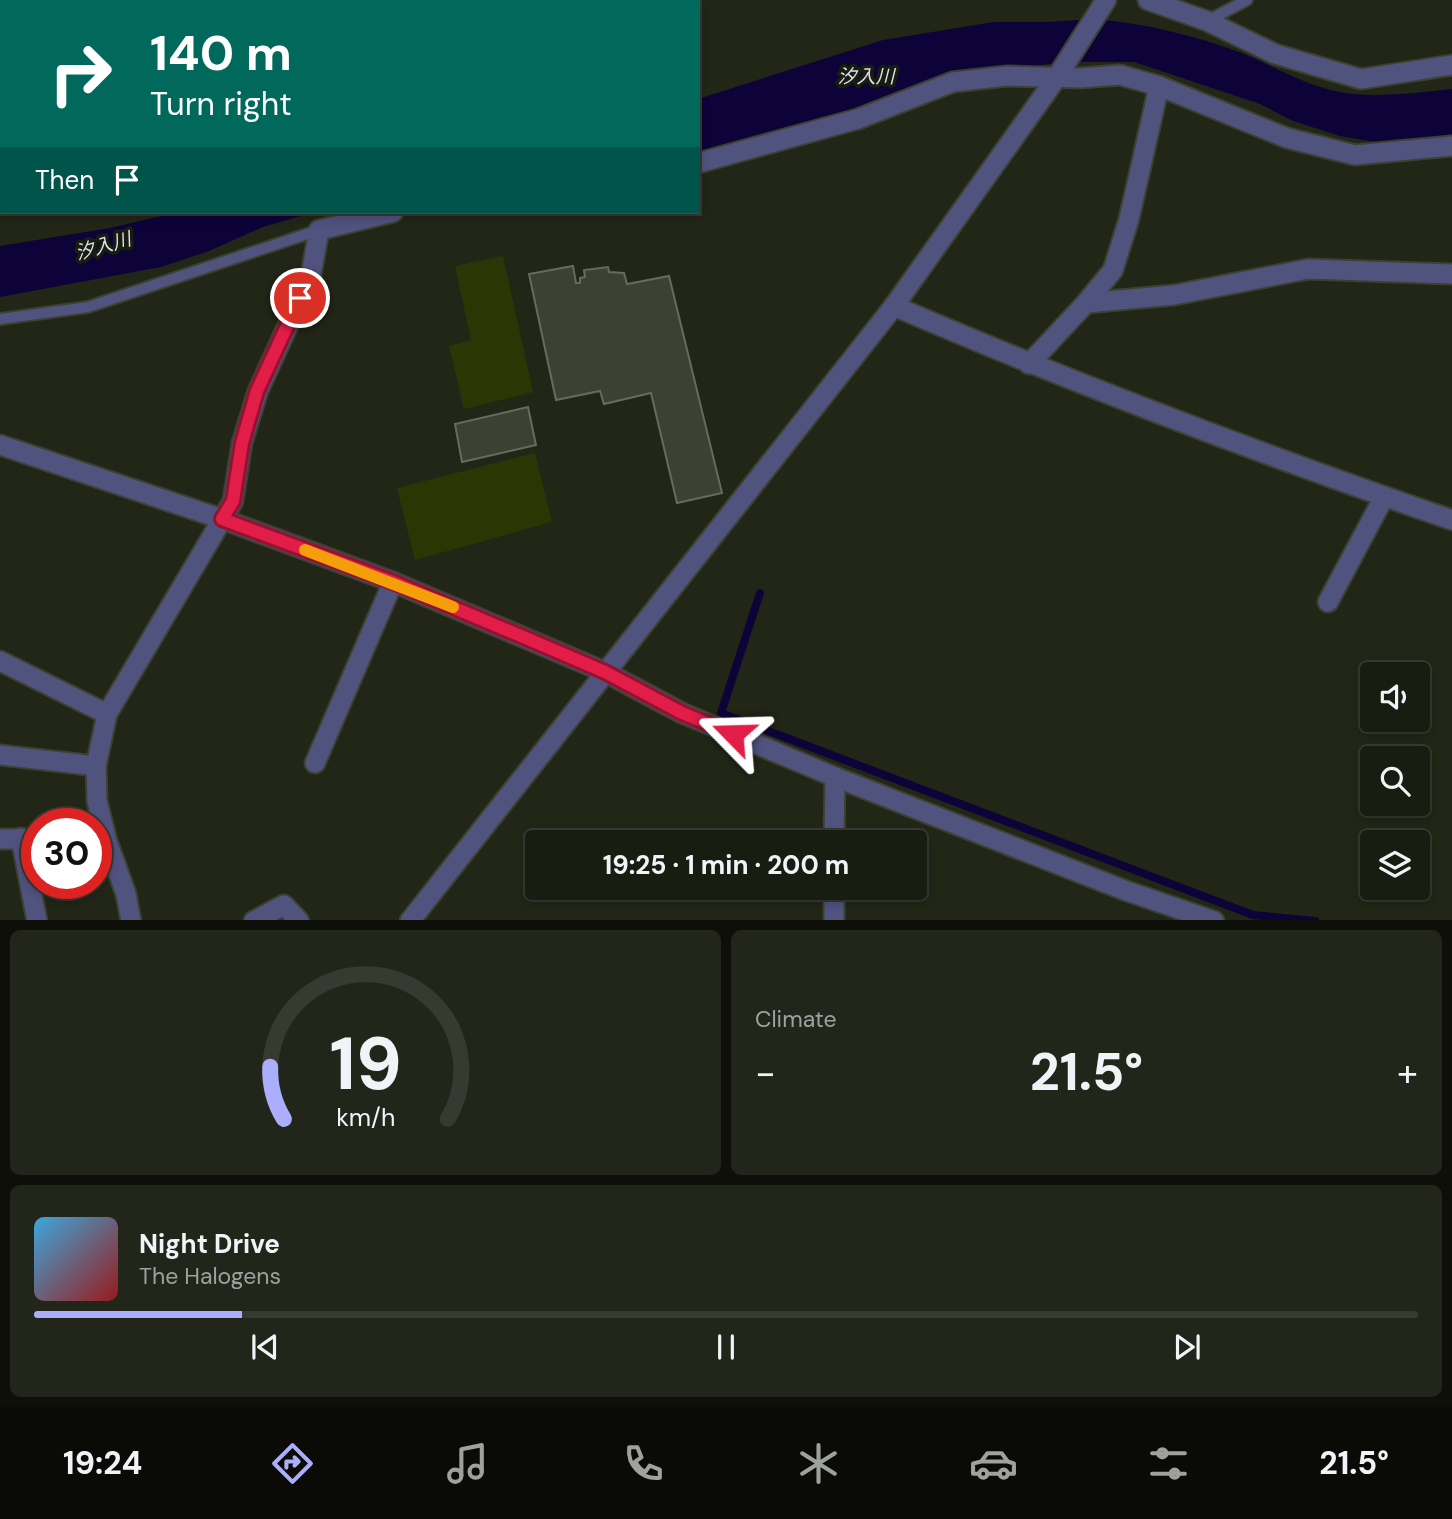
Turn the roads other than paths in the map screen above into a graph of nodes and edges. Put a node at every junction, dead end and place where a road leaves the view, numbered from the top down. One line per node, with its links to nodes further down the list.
1 (1106, 0): 6 (street)
2 (1148, 0): 4 (street)
3 (1247, 0): 4 (lane)
4 (1207, 21): 5 (street)
5 (1452, 65)
6 (1057, 77): 7 (street); 9 (street); 14 (street)
7 (1159, 86): 8 (street); 13 (street)
8 (1452, 146)
9 (700, 162)
10 (378, 214): 11 (street)
11 (319, 230): 15 (lane); 19 (street)
12 (1452, 274): 13 (street)
13 (1086, 303): 16 (street)
14 (894, 306): 16 (street); 24 (street)
15 (0, 319)
16 (1029, 364): 18 (street)
17 (0, 445): 19 (street)
18 (1384, 497): 20 (street); 22 (street)
19 (222, 519): 21 (street); 25 (street)
20 (1452, 520)
21 (393, 582): 24 (street); 27 (street)
22 (1328, 602)
23 (0, 661): 25 (street)
24 (605, 672): 29 (street); 41 (street)
25 (107, 714): 28 (street)
26 (0, 755): 28 (street)
27 (315, 763)
28 (96, 766): 30 (street)
29 (835, 777): 31 (street); 43 (street)
30 (98, 808)
31 (834, 830)
32 (21, 838): 33 (street)
33 (0, 839)
34 (112, 863): 38 (street)
35 (35, 899): 37 (street)
36 (834, 900): 42 (street)
37 (37, 920)
38 (131, 920)
39 (254, 920): 40 (street)
40 (299, 920)
41 (410, 920)
42 (834, 920)
43 (1214, 920)

